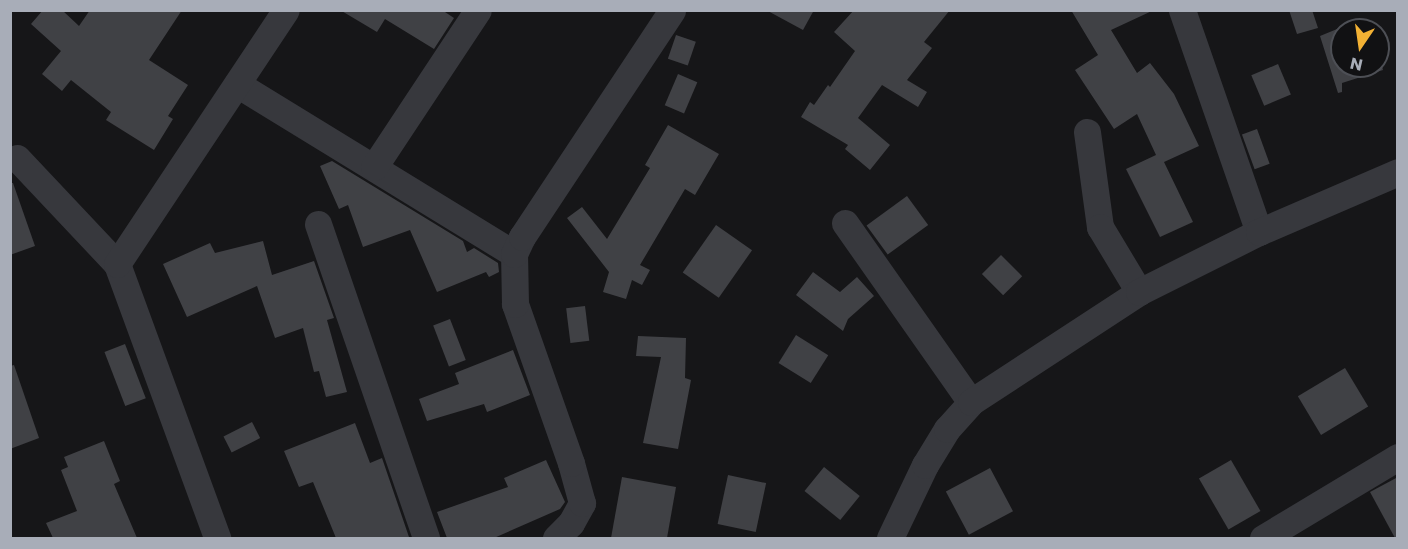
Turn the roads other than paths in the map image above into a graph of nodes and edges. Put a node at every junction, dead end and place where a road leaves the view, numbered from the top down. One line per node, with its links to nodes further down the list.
1 (286, 10): 5 (street)
2 (478, 10): 8 (street)
3 (672, 10): 13 (street)
4 (1182, 10): 12 (street)
5 (237, 84): 8 (street); 14 (street)
6 (1087, 132): 15 (street)
7 (17, 158): 14 (street)
8 (374, 167): 13 (street)
9 (1398, 172): 12 (street)
10 (845, 223): 16 (street)
11 (318, 224): 19 (street)
12 (1259, 232): 15 (street)
13 (514, 254): 20 (street)
14 (117, 264): 18 (street)
15 (1139, 292): 16 (street)
16 (971, 402): 21 (street)
17 (1398, 457): 22 (street)
18 (217, 538)
19 (426, 538)
20 (556, 538)
21 (890, 538)
22 (1263, 538)

